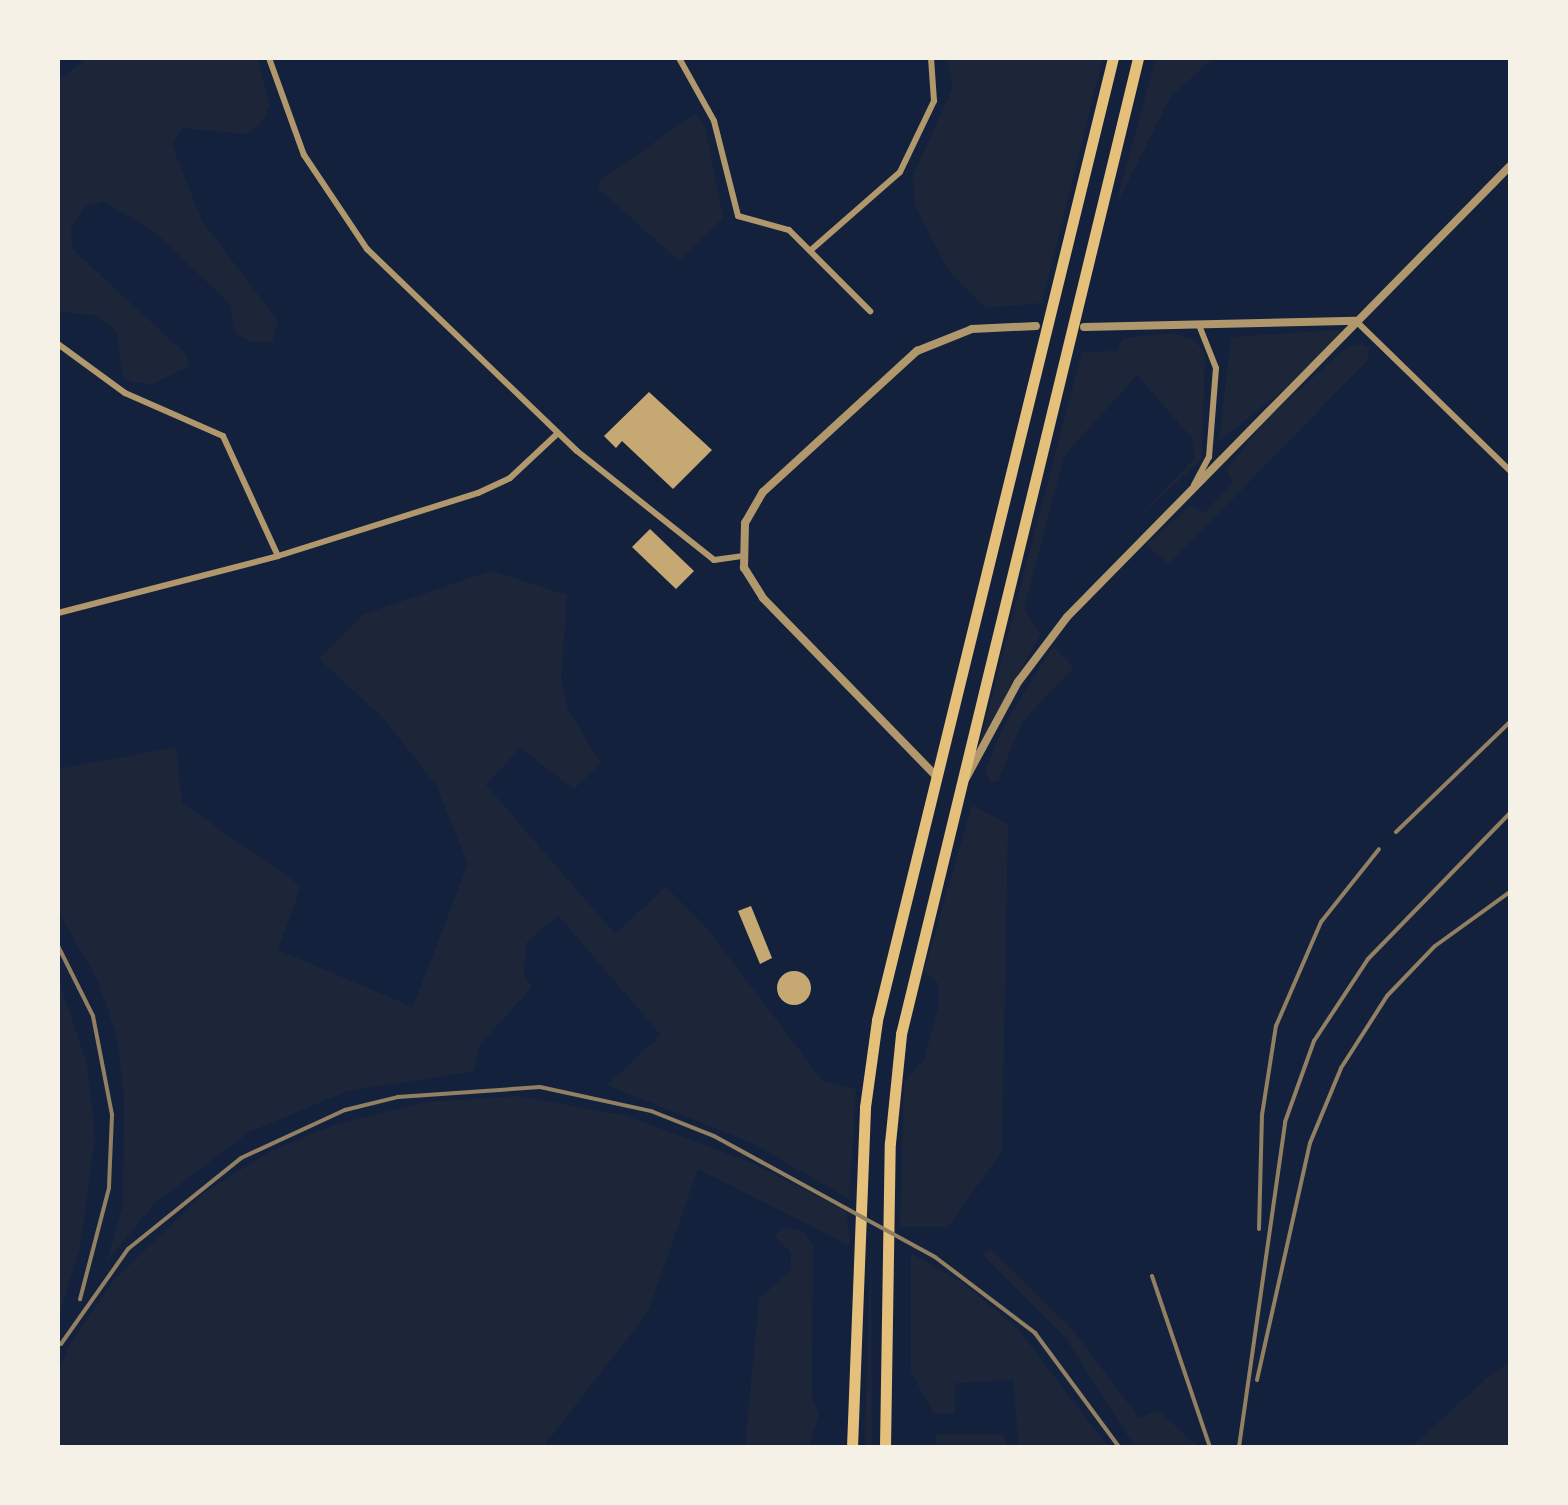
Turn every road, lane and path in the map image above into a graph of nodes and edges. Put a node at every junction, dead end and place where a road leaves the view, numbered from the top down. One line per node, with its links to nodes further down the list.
1 (269, 58): 14 (street)
2 (679, 58): 7 (street)
3 (931, 58): 7 (street)
4 (1113, 58): 20 (highway)
5 (1138, 58): 21 (highway)
6 (1510, 166): 9 (street)
7 (811, 250): 8 (street)
8 (870, 311)
9 (1356, 321): 10 (street); 15 (street); 16 (street)
10 (1197, 322): 12 (street); 16 (street)
11 (1036, 326): 18 (street)
12 (1084, 327)
13 (58, 344): 17 (street)
14 (557, 434): 17 (street); 18 (street)
15 (1510, 471)
16 (1192, 488): 21 (street)
17 (278, 556): 19 (street)
18 (742, 556): 20 (street)
19 (58, 613)
20 (936, 776): 22 (highway)
21 (957, 792): 23 (highway)
22 (852, 1447)
23 (885, 1447)

